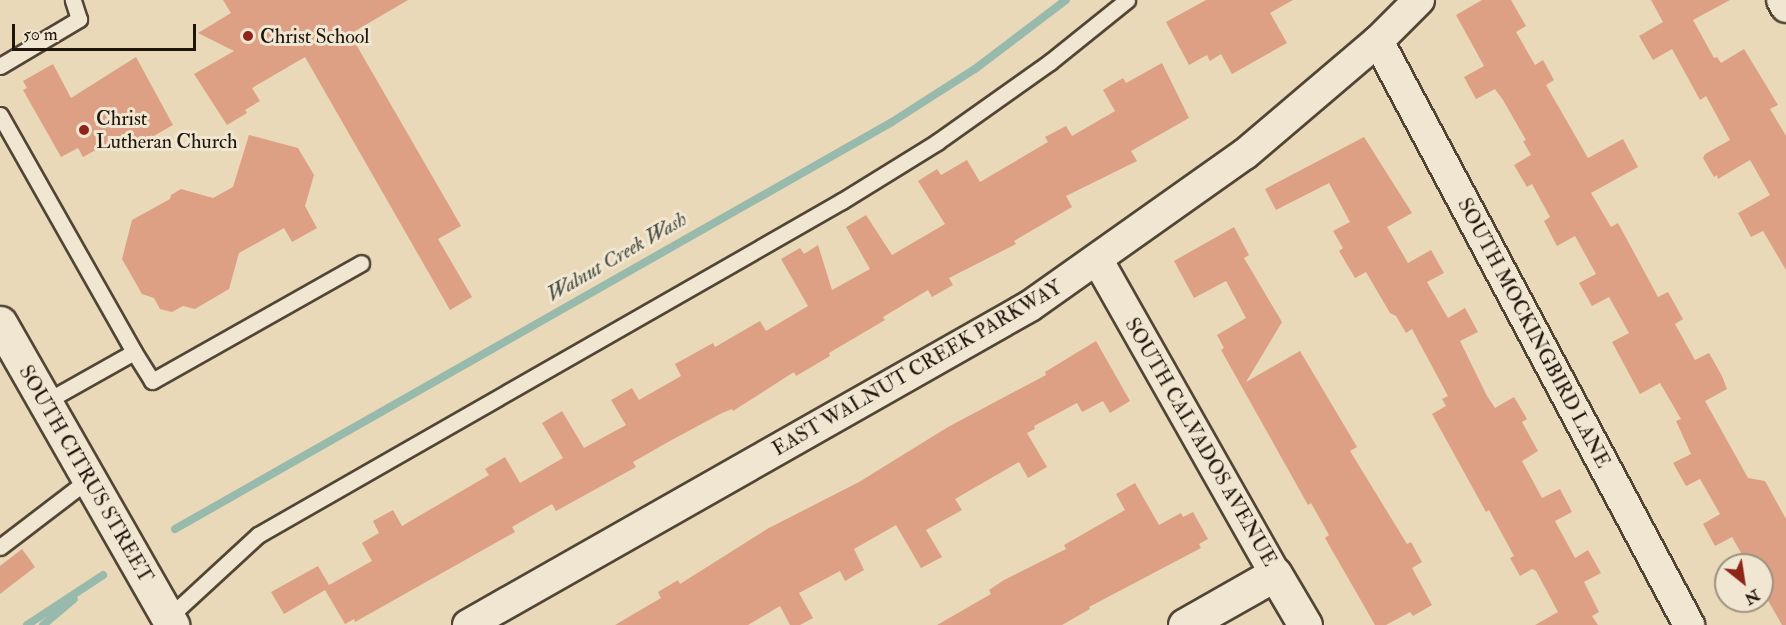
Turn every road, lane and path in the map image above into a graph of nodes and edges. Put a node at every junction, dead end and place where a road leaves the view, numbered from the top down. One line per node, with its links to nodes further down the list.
1 (73, 0): 7 (lane)
2 (1126, 0): 17 (lane)
3 (1419, 0): 6 (street, EAST WALNUT CREEK PARKWAY)
4 (1782, 0): 5 (street)
5 (1786, 7)
6 (1378, 41): 9 (street, EAST WALNUT CREEK PARKWAY); 21 (street, SOUTH MOCKINGBIRD LANE)
7 (0, 66)
8 (0, 117): 12 (lane)
9 (1097, 259): 16 (street, SOUTH CALVADOS AVENUE); 18 (street, EAST WALNUT CREEK PARKWAY)
10 (361, 263): 12 (lane)
11 (0, 322): 13 (main road, SOUTH CITRUS STREET)
12 (134, 352): 13 (lane)
13 (45, 402): 14 (main road, SOUTH CITRUS STREET)
14 (89, 479): 15 (lane); 17 (main road, SOUTH CITRUS STREET)
15 (0, 548)
16 (1275, 574): 19 (main road); 20 (main road, SOUTH CALVADOS AVENUE)
17 (170, 622)
18 (468, 625)
19 (1185, 625)
20 (1305, 625)
21 (1689, 625)

